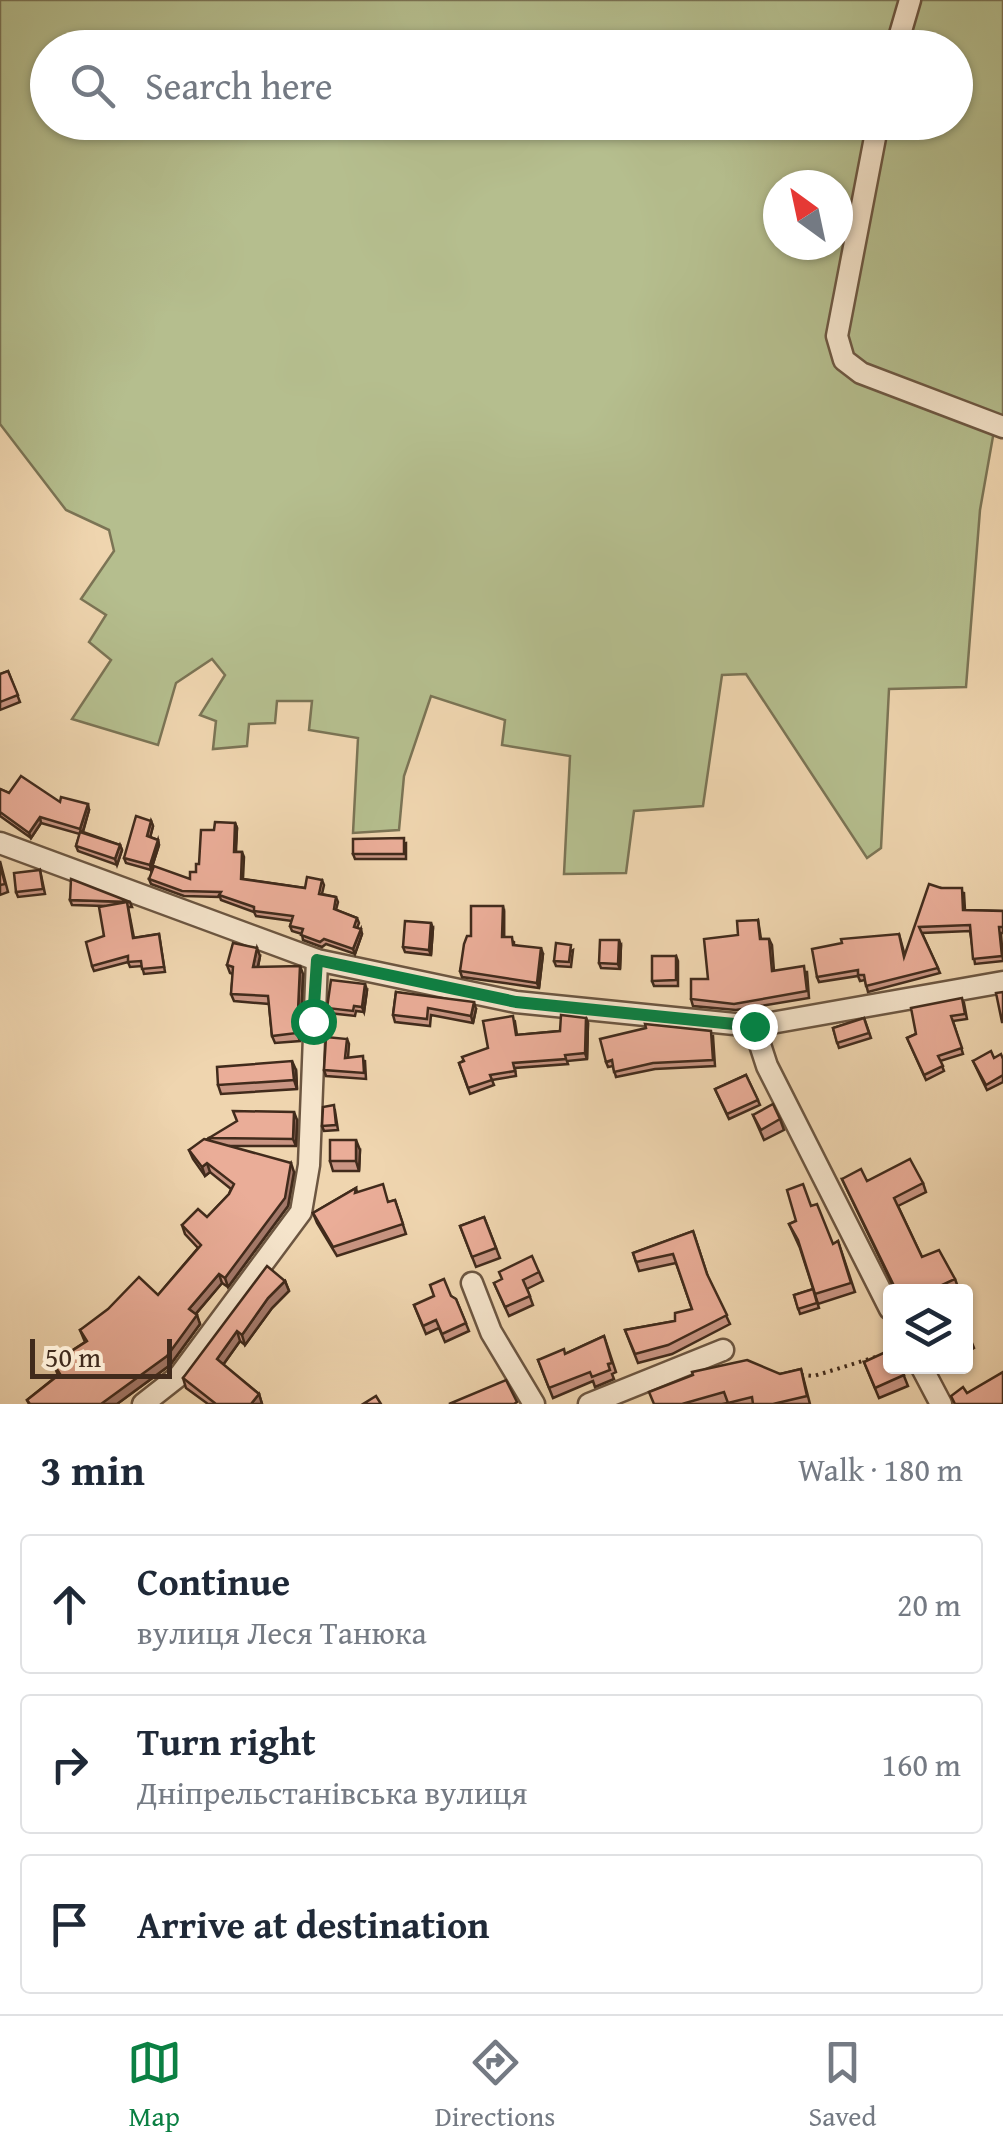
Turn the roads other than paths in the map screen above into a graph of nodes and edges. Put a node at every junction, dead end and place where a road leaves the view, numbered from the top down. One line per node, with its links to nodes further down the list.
1 (910, 0): 2 (street)
2 (901, 30)
3 (875, 140): 4 (street)
4 (1003, 427)
5 (0, 843): 6 (street)
6 (317, 960): 8 (street); 13 (street)
7 (1003, 982): 8 (street)
8 (754, 1026): 10 (street)
9 (472, 1283): 14 (street)
10 (883, 1295)
11 (723, 1350): 15 (street)
12 (924, 1374): 16 (street)
13 (154, 1400)
14 (534, 1404)
15 (589, 1404)
16 (941, 1404)

